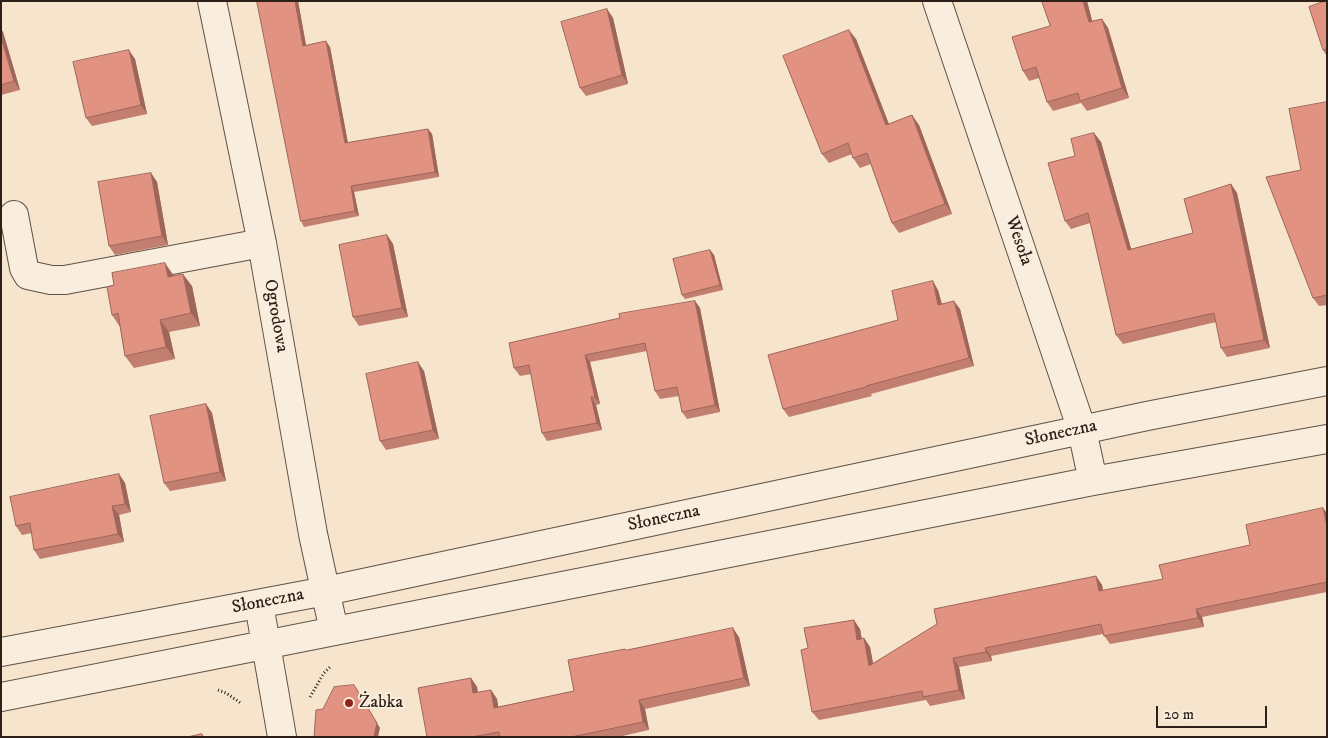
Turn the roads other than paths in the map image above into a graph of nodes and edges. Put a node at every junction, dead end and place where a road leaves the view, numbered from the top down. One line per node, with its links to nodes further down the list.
1 (212, 1): 4 (street, Ogrodowa)
2 (937, 1): 6 (street, Wesoła)
3 (14, 215): 4 (street)
4 (262, 243): 9 (street, Ogrodowa)
5 (1327, 381): 6 (street, Słoneczna)
6 (1082, 430): 8 (street, Wesoła); 9 (street, Słoneczna)
7 (1327, 439): 8 (street)
8 (1093, 481): 11 (street)
9 (326, 591): 10 (street, Słoneczna); 11 (street, Ogrodowa)
10 (259, 604): 12 (street); 13 (street, Słoneczna)
11 (334, 631): 12 (street)
12 (267, 645): 14 (street); 15 (street)
13 (1, 652)
14 (1, 697)
15 (282, 737)

